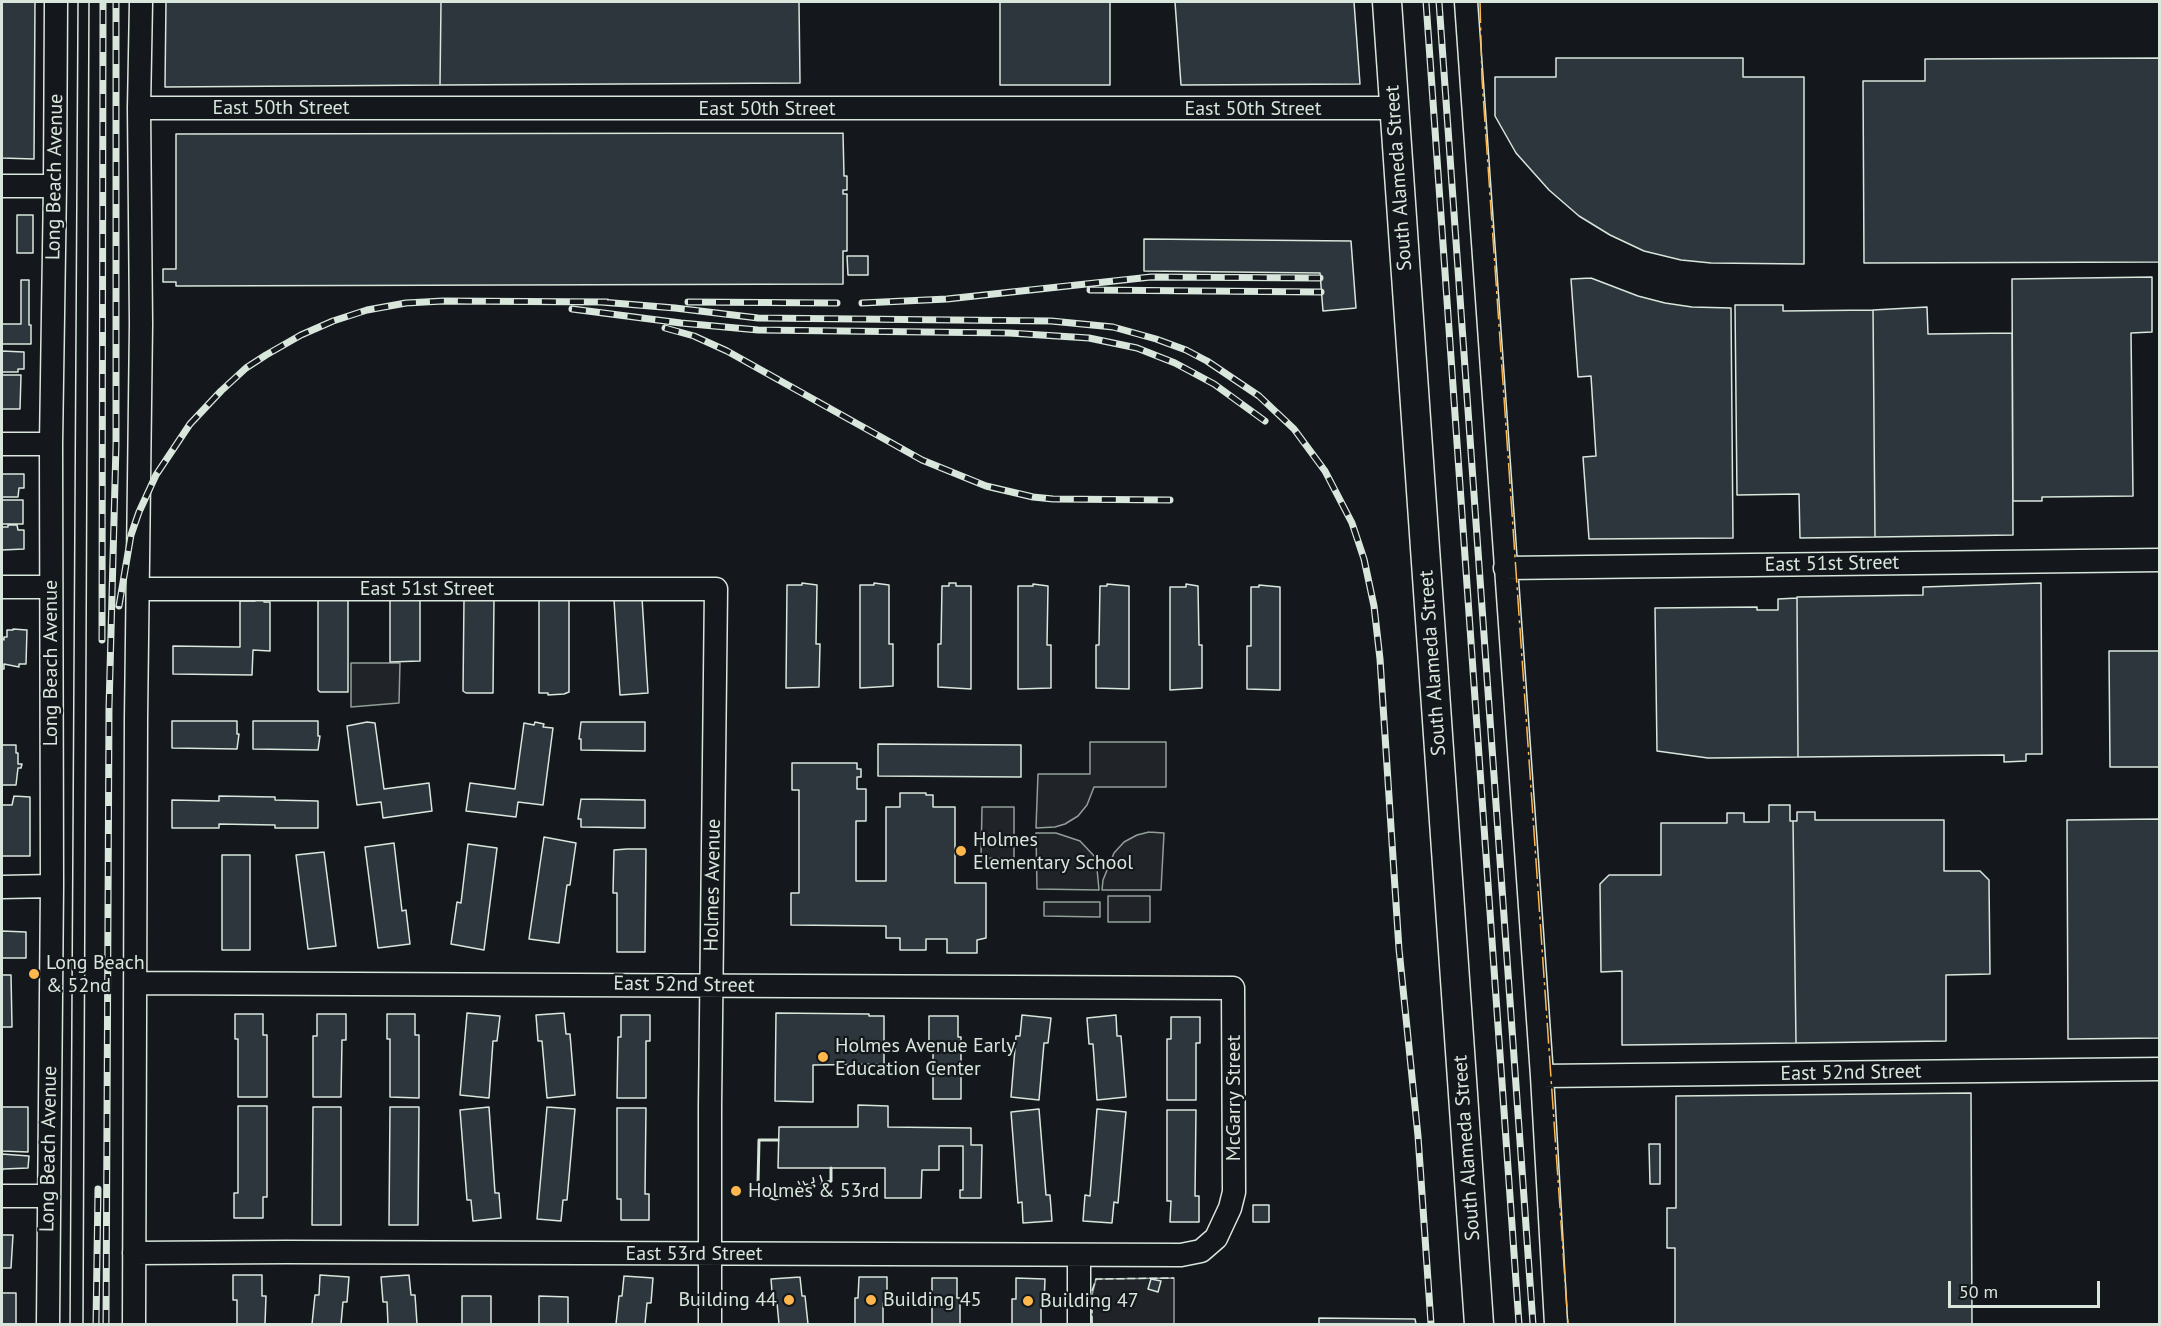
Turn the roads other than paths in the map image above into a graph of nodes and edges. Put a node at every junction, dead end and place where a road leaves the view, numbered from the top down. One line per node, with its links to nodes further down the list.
1 (56, 2): 8 (street, Long Beach Avenue)
2 (141, 2): 5 (street)
3 (1387, 2): 6 (main road, South Alameda Street)
4 (1466, 2): 12 (street)
5 (139, 108): 6 (street, East 50th Street); 15 (street)
6 (1395, 108): 34 (main road, South Alameda Street)
7 (2, 186): 8 (street)
8 (56, 186): 10 (street, Long Beach Avenue)
9 (2, 444): 10 (street)
10 (51, 444): 14 (street, Long Beach Avenue)
11 (2160, 560): 12 (street, East 51st Street)
12 (1505, 568): 23 (street)
13 (2, 587): 14 (street)
14 (50, 587): 18 (street, Long Beach Avenue)
15 (138, 589): 16 (street, East 51st Street); 19 (street)
16 (716, 589): 20 (street, Holmes Avenue)
17 (2, 886): 18 (street)
18 (52, 886): 25 (street, Long Beach Avenue)
19 (136, 983): 20 (street, East 52nd Street); 27 (street)
20 (712, 985): 21 (street, East 52nd Street); 28 (street, Holmes Avenue)
21 (1233, 987): 26 (street, McGarry Street)
22 (2160, 1069): 23 (street, East 52nd Street)
23 (1542, 1076): 35 (street)
24 (2, 1196): 25 (street)
25 (49, 1196): 30 (street, Long Beach Avenue)
26 (1230, 1209): 29 (street, East 53rd Street)
27 (134, 1253): 28 (street, East 53rd Street); 31 (street)
28 (711, 1254): 29 (street, East 53rd Street); 32 (street, Holmes Avenue)
29 (1079, 1256): 33 (street)
30 (48, 1324)
31 (134, 1324)
32 (710, 1324)
33 (1079, 1324)
34 (1479, 1324)
35 (1556, 1324)

